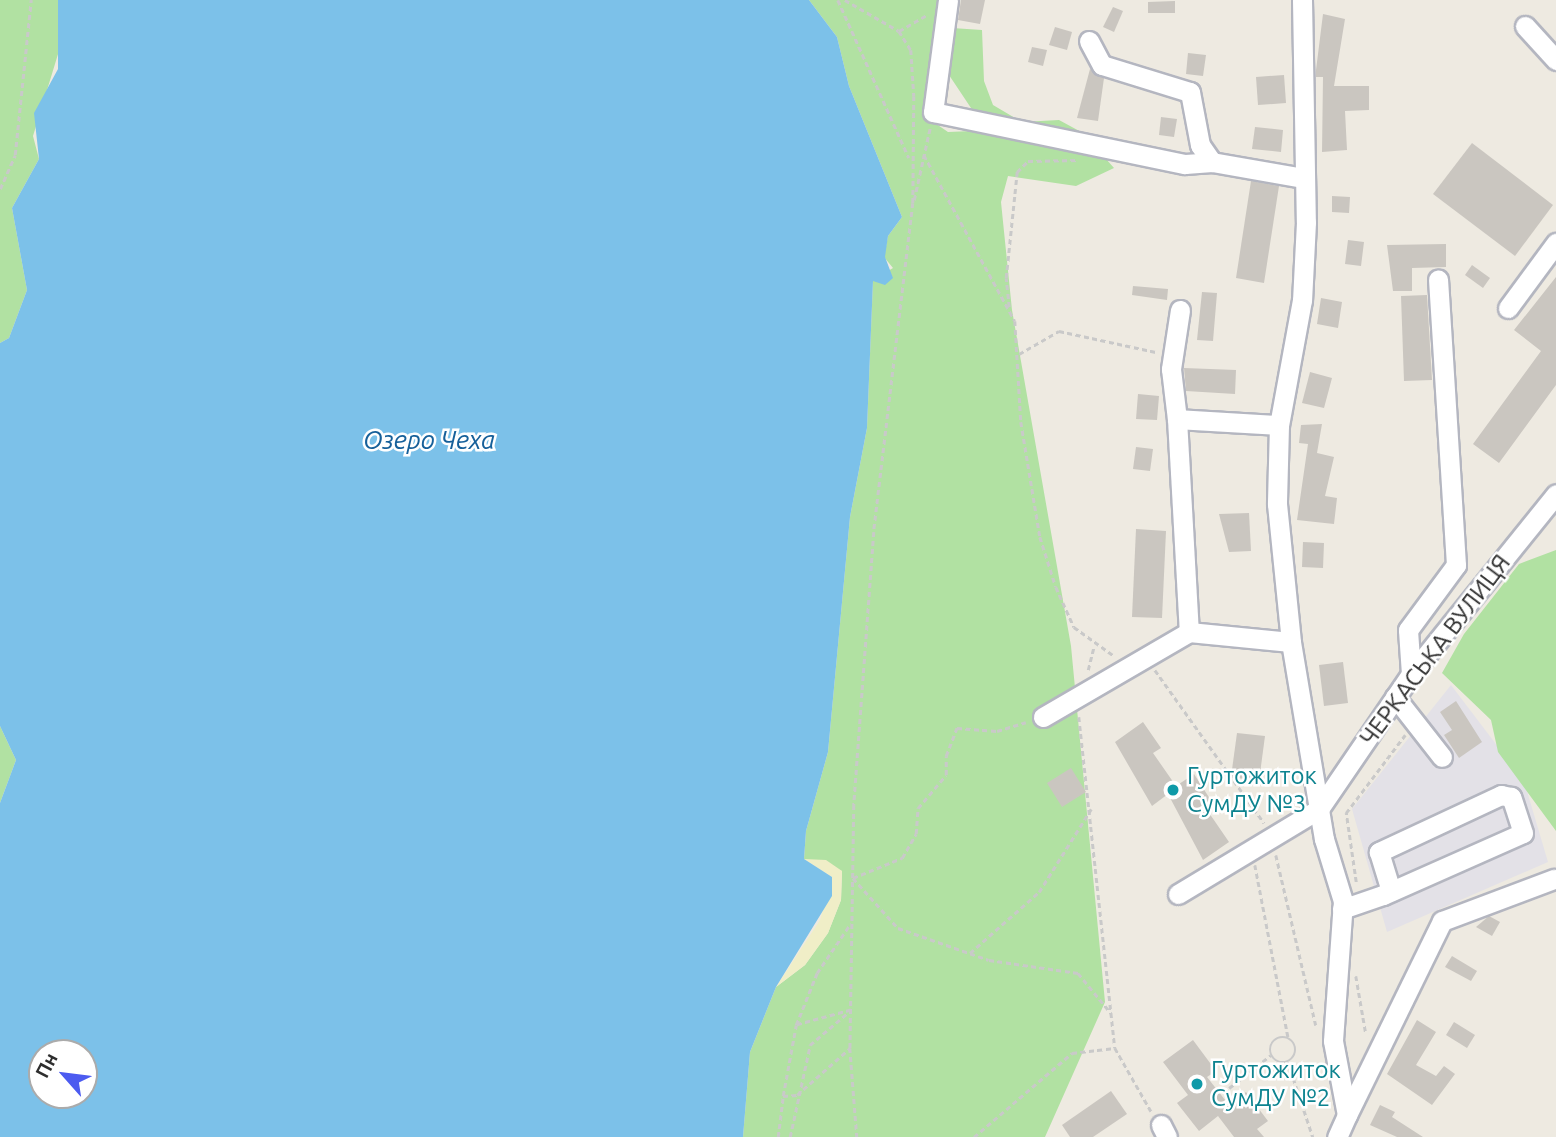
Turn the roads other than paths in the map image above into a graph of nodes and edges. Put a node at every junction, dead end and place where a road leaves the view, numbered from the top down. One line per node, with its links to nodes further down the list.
1 (1302, 0): 7 (street)
2 (941, 4): 6 (street)
3 (1525, 26): 5 (street)
4 (1089, 41): 6 (street)
5 (1556, 60)
6 (1212, 162): 7 (street)
7 (1303, 178): 13 (street)
8 (1556, 243): 10 (street)
9 (1438, 280): 17 (street)
10 (1508, 308)
11 (1180, 310): 12 (street)
12 (1177, 419): 13 (street); 15 (street)
13 (1279, 425): 16 (street)
14 (1556, 494): 17 (street, ЧЕРКАСЬКА ВУЛИЦЯ)
15 (1189, 632): 16 (street); 19 (street)
16 (1291, 642): 21 (street)
17 (1410, 674): 18 (street, ЧЕРКАСЬКА ВУЛИЦЯ)
18 (1395, 696): 20 (street); 21 (street, ЧЕРКАСЬКА ВУЛИЦЯ)
19 (1043, 717)
20 (1442, 757)
21 (1319, 808): 24 (street); 25 (street)
22 (1554, 878): 26 (street)
23 (1391, 891): 23 (street); 25 (street)
24 (1178, 894)
25 (1351, 906): 26 (street)
26 (1347, 1115): 27 (street)
27 (1337, 1137)

